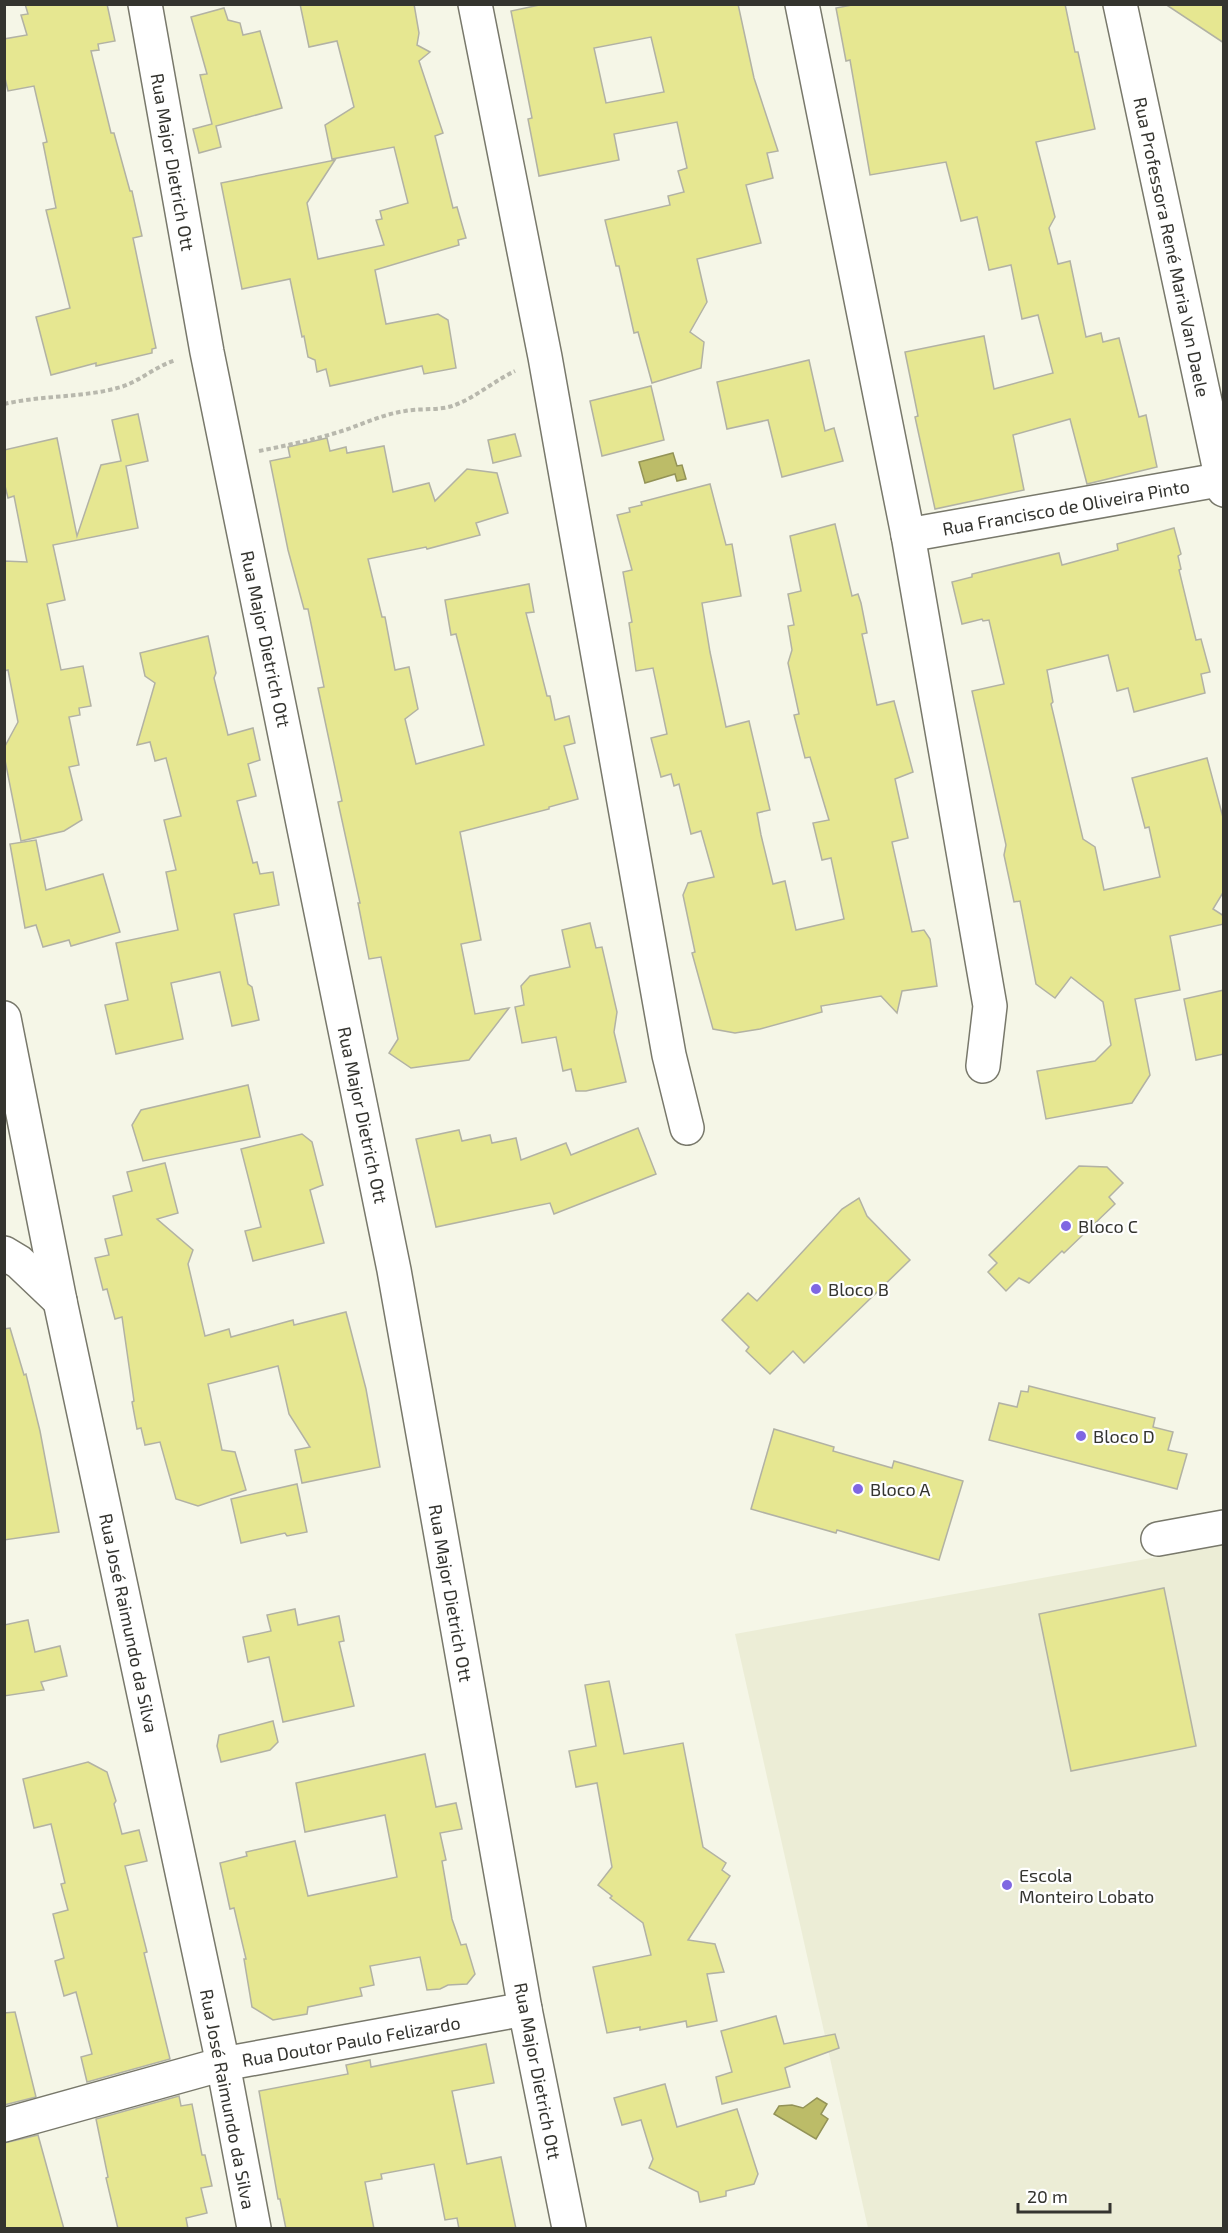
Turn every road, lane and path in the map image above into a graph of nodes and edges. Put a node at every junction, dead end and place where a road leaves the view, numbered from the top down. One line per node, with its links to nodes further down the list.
1 (145, 4): 5 (street, Rua Major Dietrich Ott)
2 (475, 4): 6 (street)
3 (801, 4): 10 (street)
4 (1120, 4): 9 (street, Rua Professora René Maria Van Daele)
5 (207, 352): 7 (path); 8 (street, Rua Major Dietrich Ott)
6 (545, 357): 8 (path); 13 (street)
7 (4, 404)
8 (229, 457): 18 (street, Rua Major Dietrich Ott)
9 (1223, 483): 10 (street, Rua Francisco de Oliveira Pinto)
10 (908, 535): 12 (street)
11 (4, 1018): 15 (street, Rua José Raimundo da Silva)
12 (983, 1066)
13 (687, 1128)
14 (4, 1253): 15 (street)
15 (60, 1301): 19 (street, Rua José Raimundo da Silva)
16 (1224, 1527): 17 (street)
17 (1158, 1539)
18 (525, 2009): 19 (street, Rua Doutor Paulo Felizardo); 22 (street, Rua Major Dietrich Ott)
19 (223, 2064): 20 (street, Rua Doutor Paulo Felizardo); 21 (street, Rua José Raimundo da Silva)
20 (4, 2125)
21 (254, 2229)
22 (569, 2229)

